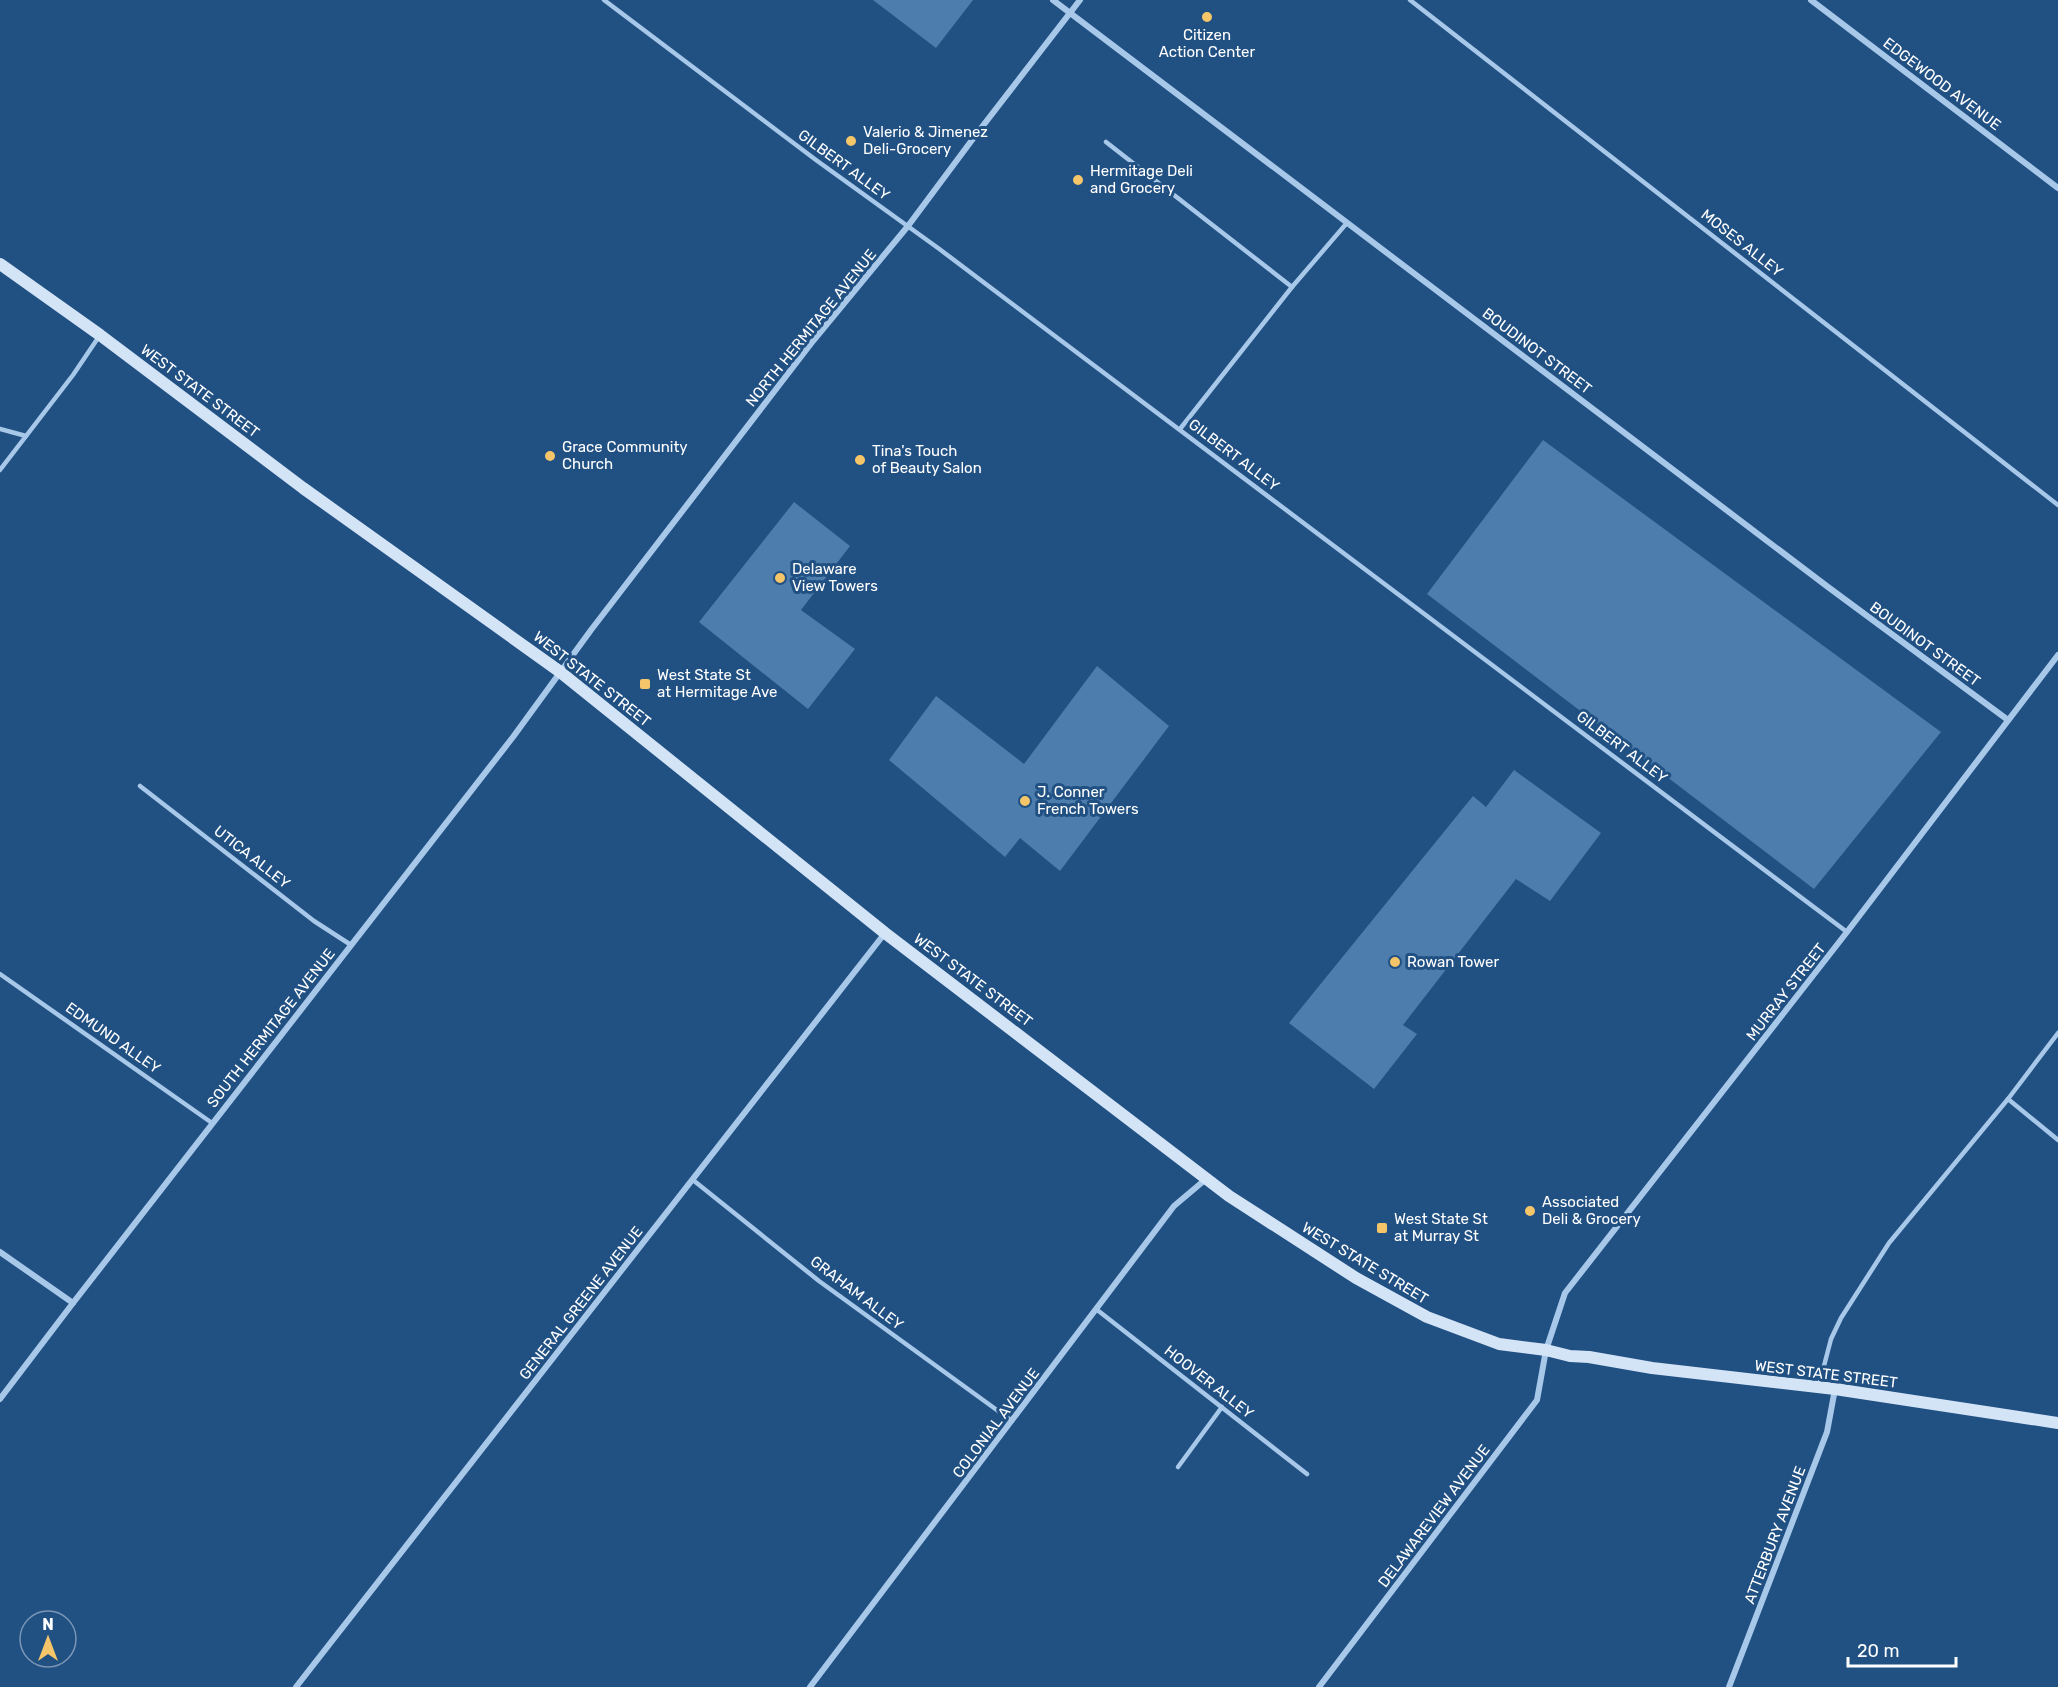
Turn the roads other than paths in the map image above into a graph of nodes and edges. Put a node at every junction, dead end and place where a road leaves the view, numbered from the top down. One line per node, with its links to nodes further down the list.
1 (604, 0): 10 (lane, GILBERT ALLEY)
2 (1053, 0): 6 (street, BOUDINOT STREET)
3 (1080, 0): 6 (street, NORTH HERMITAGE AVENUE)
4 (1410, 0): 18 (lane, MOSES ALLEY)
5 (1811, 0): 8 (street, EDGEWOOD AVENUE)
6 (1070, 13): 9 (street, BOUDINOT STREET); 10 (street, NORTH HERMITAGE AVENUE)
7 (1106, 142): 12 (lane)
8 (2058, 188)
9 (1346, 224): 12 (lane); 21 (street, BOUDINOT STREET)
10 (908, 226): 15 (lane, GILBERT ALLEY); 20 (street, NORTH HERMITAGE AVENUE)
11 (0, 264): 13 (street, WEST STATE STREET)
12 (1292, 287): 15 (lane)
13 (100, 335): 16 (lane); 20 (street, WEST STATE STREET)
14 (0, 429): 16 (lane)
15 (1180, 429): 23 (lane, GILBERT ALLEY)
16 (26, 436): 17 (lane)
17 (0, 470)
18 (2058, 505)
19 (2058, 655): 21 (street, MURRAY STREET)
20 (559, 670): 24 (street, WEST STATE STREET); 25 (street, SOUTH HERMITAGE AVENUE)
21 (2008, 720): 23 (street, MURRAY STREET)
22 (140, 786): 25 (lane, UTICA ALLEY)
23 (1847, 932): 36 (street, MURRAY STREET)
24 (885, 933): 31 (street, WEST STATE STREET); 32 (street, GENERAL GREENE AVENUE)
25 (351, 945): 29 (street, SOUTH HERMITAGE AVENUE)
26 (0, 974): 29 (lane, EDMUND ALLEY)
27 (2058, 1033): 28 (lane)
28 (2008, 1099): 30 (lane); 37 (lane)
29 (212, 1123): 34 (street, SOUTH HERMITAGE AVENUE)
30 (2058, 1140)
31 (1206, 1178): 35 (street, COLONIAL AVENUE); 36 (street, WEST STATE STREET)
32 (693, 1179): 41 (lane, GRAHAM ALLEY); 45 (street, GENERAL GREENE AVENUE)
33 (0, 1252): 34 (street)
34 (72, 1302): 39 (street, SOUTH HERMITAGE AVENUE)
35 (1096, 1309): 40 (lane, HOOVER ALLEY); 41 (street, COLONIAL AVENUE)
36 (1546, 1350): 37 (street, WEST STATE STREET); 47 (street, DELAWAREVIEW AVENUE)
37 (1818, 1388): 38 (street, WEST STATE STREET)
38 (1835, 1389): 42 (street, WEST STATE STREET); 48 (street, ATTERBURY AVENUE)
39 (0, 1399)
40 (1222, 1407): 43 (lane); 44 (lane, HOOVER ALLEY)
41 (1012, 1421): 46 (street, COLONIAL AVENUE)
42 (2058, 1423)
43 (1178, 1467)
44 (1307, 1474)
45 (296, 1687)
46 (810, 1687)
47 (1319, 1687)
48 (1729, 1687)

